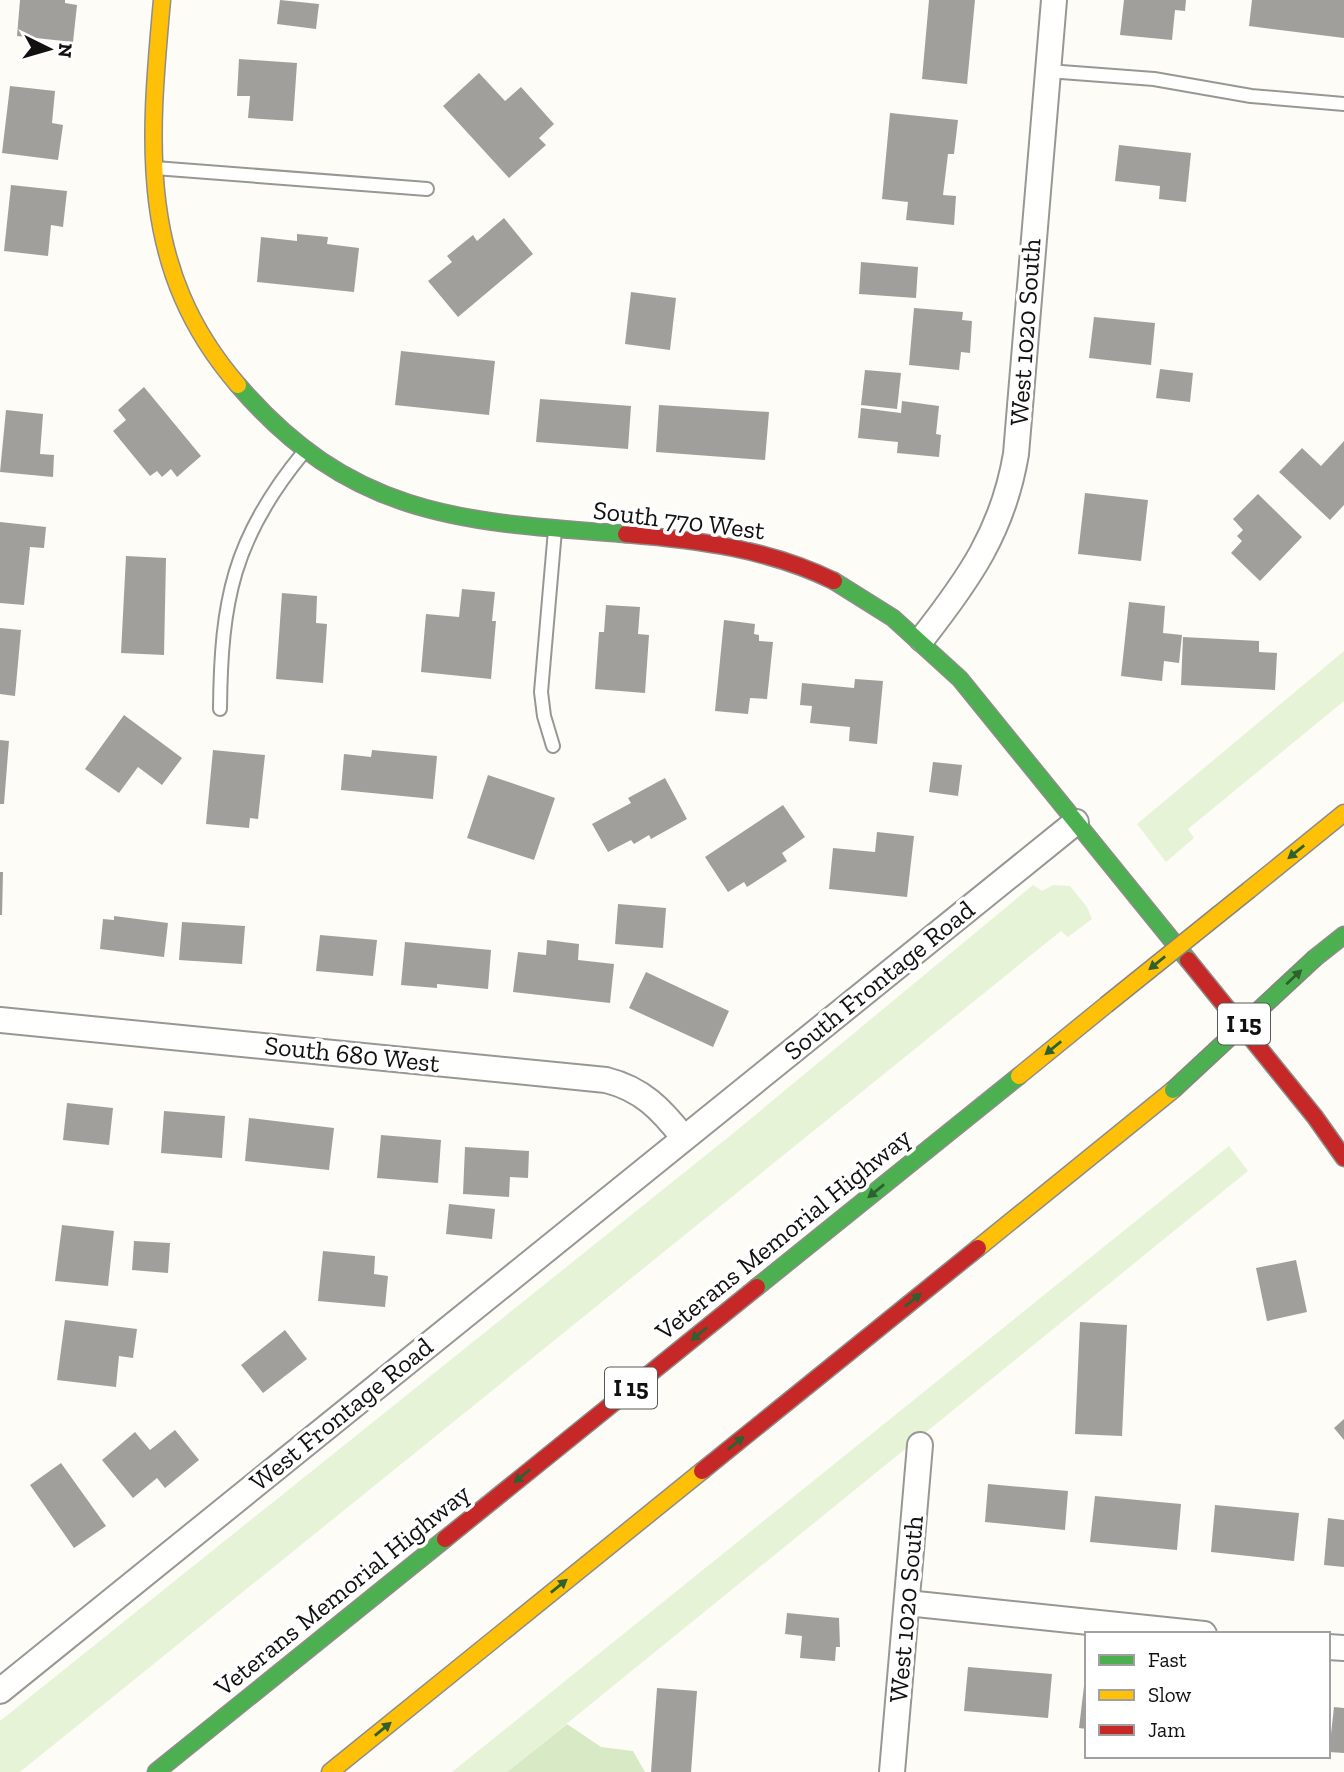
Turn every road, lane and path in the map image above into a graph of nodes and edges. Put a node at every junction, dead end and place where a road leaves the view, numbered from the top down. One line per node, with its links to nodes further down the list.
1 (162, 0): 5 (main road, South 770 West)
2 (1054, 0): 3 (street, West 1020 South)
3 (1048, 71): 4 (lane); 9 (street, West 1020 South)
4 (1344, 104)
5 (152, 168): 6 (lane); 7 (main road, South 770 West)
6 (427, 189)
7 (305, 451): 8 (main road, South 770 West); 10 (lane)
8 (555, 530): 9 (main road, South 770 West); 11 (lane)
9 (922, 639): 13 (main road, South 770 West)
10 (220, 709)
11 (553, 746)
12 (1344, 813): 22 (main road, Veterans Memorial Highway / I 15, one-way to 22, bridge)
13 (1076, 822): 16 (street, South Frontage Road); 17 (main road, South 770 West)
14 (1344, 934): 23 (main road, I 15, one-way to 14, bridge)
15 (0, 1020): 16 (street, South 680 West)
16 (683, 1137): 21 (street, West Frontage Road)
17 (1341, 1149)
18 (920, 1446): 19 (street, West 1020 South)
19 (907, 1602): 20 (street); 24 (street, West 1020 South)
20 (1185, 1632)
21 (0, 1692)
22 (156, 1772)
23 (330, 1772)
24 (892, 1772)

